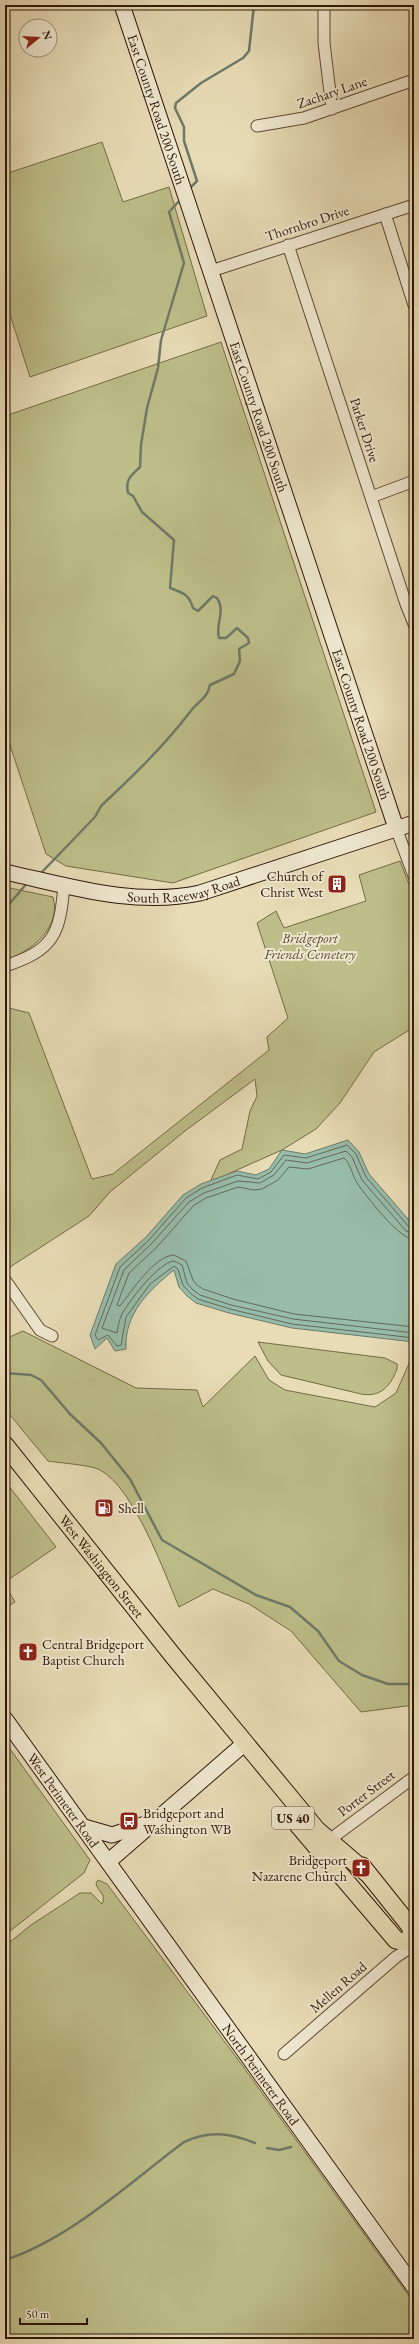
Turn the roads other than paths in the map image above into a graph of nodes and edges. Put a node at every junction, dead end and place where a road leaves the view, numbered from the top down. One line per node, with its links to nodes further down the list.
1 (122, 5): 9 (street, East County Road 200 South)
2 (324, 5): 4 (street)
3 (414, 80): 4 (street, Zachary Lane)
4 (332, 109): 5 (street, Zachary Lane)
5 (257, 126)
6 (414, 205): 7 (street, Thornbro Drive)
7 (385, 214): 8 (street, Thornbro Drive); 10 (street)
8 (288, 245): 9 (street, Thornbro Drive); 12 (street, Parker Drive)
9 (210, 271): 15 (street, East County Road 200 South)
10 (414, 305)
11 (414, 481): 12 (street)
12 (371, 497): 13 (street, Parker Drive)
13 (414, 624)
14 (414, 822): 15 (street, South Raceway Road)
15 (396, 828): 17 (street); 18 (street, South Raceway Road)
16 (5, 872): 18 (street, South Raceway Road)
17 (414, 876)
18 (64, 885): 19 (street)
19 (5, 966)
20 (5, 1280): 21 (street)
21 (52, 1336)
22 (5, 1445): 24 (main road, West Washington Street / US 40)
23 (5, 1719): 27 (street, West Perimeter Road)
24 (245, 1743): 26 (street); 28 (main road, West Washington Street / US 40); 30 (main road); 31 (main road, West Washington Street / US 40)
25 (414, 1777): 28 (street, Porter Street)
26 (155, 1821): 27 (street); 29 (street)
27 (84, 1827): 29 (street, West Perimeter Road)
28 (336, 1834): 30 (main road, West Washington Street / US 40)
29 (109, 1861): 33 (street, North Perimeter Road)
30 (368, 1874): 31 (main road, West Washington Street / US 40)
31 (414, 1944): 32 (street, Mellen Road)
32 (284, 2054)
33 (414, 2287)

